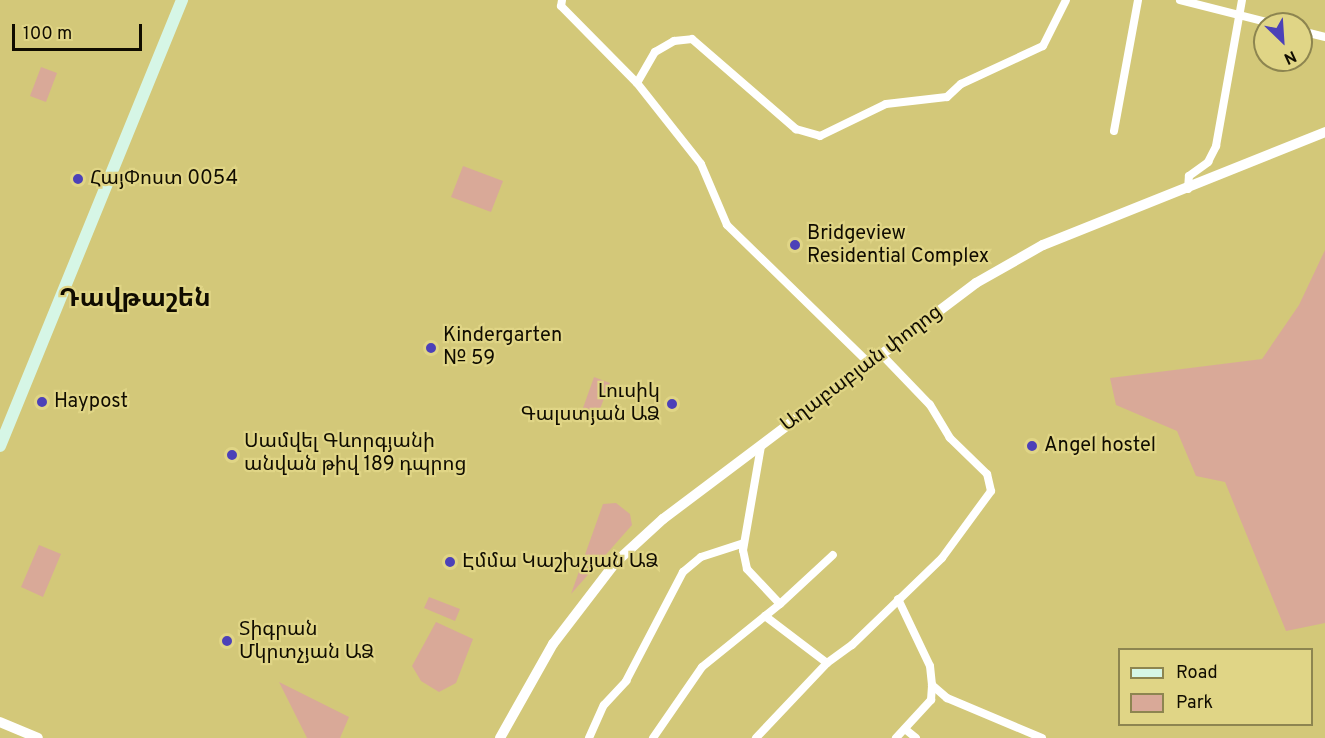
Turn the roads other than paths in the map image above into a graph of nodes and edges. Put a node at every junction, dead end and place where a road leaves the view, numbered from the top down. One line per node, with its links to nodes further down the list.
1 (180, 0): 15 (main road); 16 (main road)
2 (562, 0): 9 (street)
3 (1066, 0): 9 (street)
4 (1138, 0): 10 (street)
5 (1180, 0): 7 (street)
6 (1242, 0): 7 (street)
7 (1239, 14): 8 (street); 12 (street)
8 (1253, 18)
9 (637, 83): 14 (street)
10 (1114, 131)
11 (1325, 132): 12 (street, Աղաբաբյան փողոց)
12 (1188, 189): 13 (street, Աղաբաբյան փողոց)
13 (881, 354): 14 (street, Աղաբաբյան փողոց); 20 (street)
14 (868, 363): 17 (street, Աղաբաբյան փողոց)
15 (0, 434)
16 (0, 446)
17 (761, 446): 18 (street); 28 (street, Աղաբաբյան փողոց)
18 (744, 543): 21 (street); 29 (street)
19 (833, 555): 21 (street)
20 (898, 599): 23 (street); 24 (street)
21 (780, 604): 22 (street)
22 (765, 616): 23 (street); 30 (street)
23 (827, 663): 31 (street)
24 (932, 685): 26 (street); 34 (street)
25 (0, 722): 27 (street)
26 (905, 729): 32 (street); 33 (street)
27 (38, 738)
28 (500, 738)
29 (589, 738)
30 (654, 738)
31 (756, 738)
32 (897, 738)
33 (916, 738)
34 (1042, 738)

